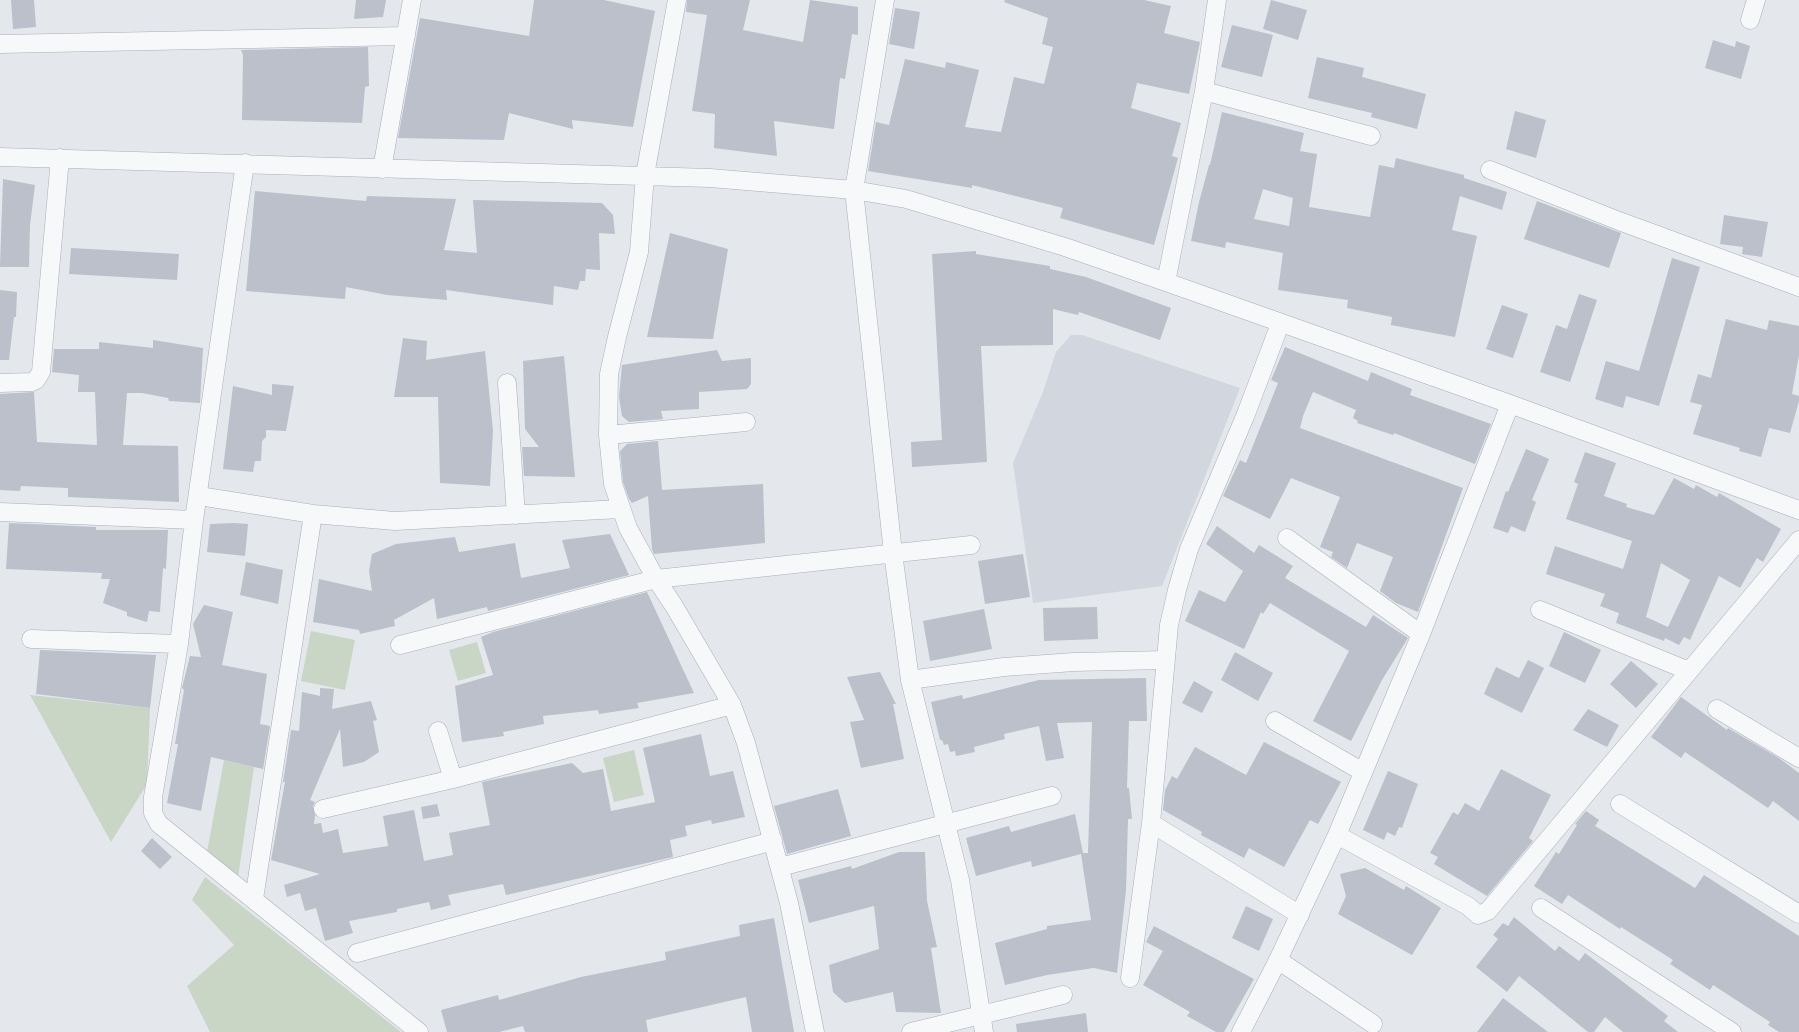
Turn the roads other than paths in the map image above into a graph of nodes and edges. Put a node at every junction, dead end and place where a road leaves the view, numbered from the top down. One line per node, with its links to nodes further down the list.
1 (412, 0): 7 (street)
2 (678, 0): 16 (street)
3 (885, 0): 17 (street)
4 (1217, 0): 9 (street)
5 (1756, 0): 6 (street)
6 (1750, 20)
7 (406, 36): 8 (street); 14 (street)
8 (0, 44)
9 (1204, 91): 10 (street); 18 (street)
10 (1371, 136)
11 (0, 157): 12 (street)
12 (60, 158): 13 (street); 21 (street)
13 (245, 163): 14 (street); 26 (street)
14 (382, 169): 16 (street)
15 (1490, 170): 19 (street)
16 (645, 175): 17 (street); 25 (street)
17 (854, 190): 18 (street); 36 (street)
18 (1166, 282): 20 (street)
19 (1799, 287)
20 (1280, 324): 23 (street); 43 (street)
21 (0, 383)
22 (508, 383): 31 (street)
23 (1510, 404): 28 (street); 39 (street)
24 (746, 422): 25 (street)
25 (608, 435): 27 (street)
26 (199, 496): 30 (street); 32 (street)
27 (620, 509): 31 (street); 37 (street)
28 (1799, 510)
29 (0, 512): 32 (street)
30 (312, 514): 31 (street); 61 (street)
31 (516, 515)
32 (194, 520): 41 (street)
33 (1287, 538): 39 (street)
34 (1799, 540): 44 (street)
35 (971, 545): 36 (street)
36 (893, 553): 37 (street); 45 (street)
37 (656, 579): 42 (street); 46 (street)
38 (1540, 610): 44 (street)
39 (1420, 634): 51 (street)
40 (31, 639): 41 (street)
41 (179, 644): 61 (street)
42 (400, 645)
43 (1166, 660): 45 (street); 57 (street)
44 (1689, 671): 58 (street)
45 (910, 680): 56 (street)
46 (732, 705): 52 (street); 59 (street)
47 (1717, 709): 50 (street)
48 (1275, 721): 51 (street)
49 (438, 731): 52 (street)
50 (1799, 758)
51 (1363, 772): 58 (street)
52 (453, 778): 55 (street)
53 (1052, 796): 56 (street)
54 (1620, 804): 63 (street)
55 (323, 809)
56 (946, 823): 60 (street); 69 (street)
57 (1151, 823): 64 (street); 67 (street)
58 (1337, 835): 64 (street)
59 (773, 841): 60 (street); 65 (street)
60 (780, 867): 72 (street)
61 (254, 899): 71 (street)
62 (1541, 908): 76 (street)
63 (1799, 914)
64 (1300, 915): 66 (street)
65 (357, 953)
66 (1278, 960): 70 (street); 75 (street)
67 (1130, 978)
68 (1063, 995): 69 (street)
69 (982, 1014): 73 (street); 74 (street)
70 (1373, 1024)
71 (419, 1032)
72 (815, 1032)
73 (911, 1032)
74 (984, 1032)
75 (1241, 1032)
76 (1732, 1032)

